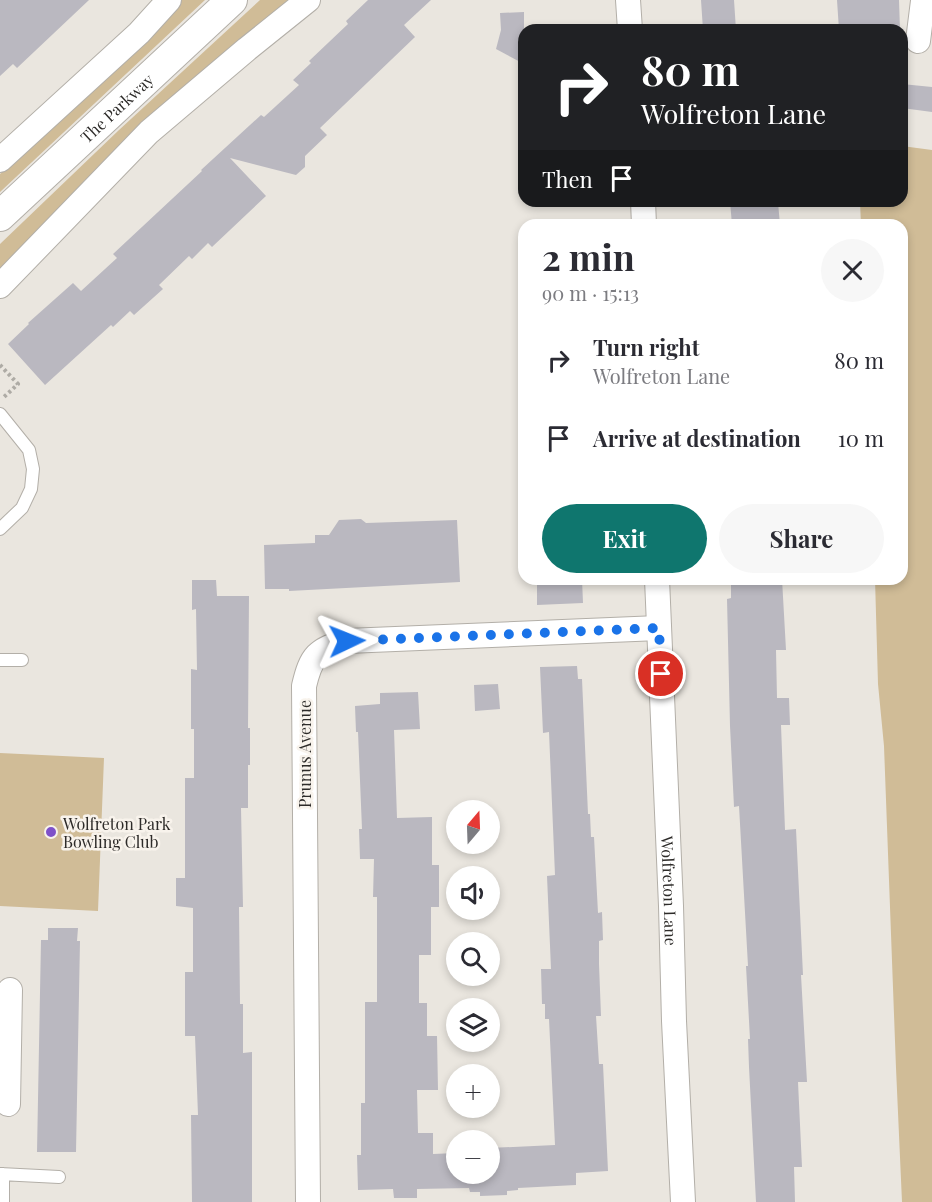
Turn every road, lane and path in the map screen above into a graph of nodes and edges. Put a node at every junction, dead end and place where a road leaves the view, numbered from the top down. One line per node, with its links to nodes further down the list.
1 (169, 0): 8 (street)
2 (232, 0): 9 (street, The Parkway)
3 (308, 0): 10 (street)
4 (628, 0): 6 (street)
5 (924, 1): 7 (street)
6 (630, 24)
7 (918, 41)
8 (0, 160)
9 (0, 216)
10 (0, 286)
11 (0, 365): 12 (path)
12 (0, 400)
13 (0, 414): 14 (lane)
14 (0, 529)
15 (657, 585): 16 (street, Wolfreton Lane)
16 (659, 628): 25 (street, Prunus Avenue); 26 (street, Wolfreton Lane)
17 (0, 660): 18 (lane)
18 (22, 660)
19 (10, 990): 20 (street)
20 (4, 1049): 21 (street)
21 (8, 1104)
22 (2, 1174): 23 (lane); 24 (lane)
23 (59, 1177)
24 (3, 1202)
25 (308, 1202)
26 (683, 1202)

